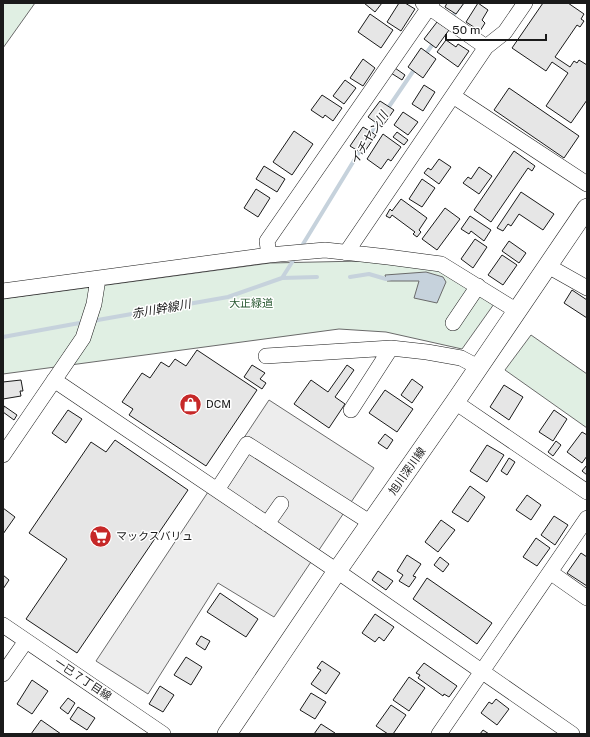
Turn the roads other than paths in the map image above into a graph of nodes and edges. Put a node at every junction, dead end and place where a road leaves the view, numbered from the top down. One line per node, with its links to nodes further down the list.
1 (525, 3): 3 (street)
2 (428, 4): 3 (street); 8 (street)
3 (486, 47): 4 (street)
4 (453, 96): 5 (street); 7 (street)
5 (587, 184)
6 (587, 208): 9 (main road, 旭川深川線)
7 (346, 253): 8 (street); 11 (street)
8 (269, 255): 10 (street)
9 (548, 266): 12 (street); 14 (main road, 旭川深川線)
10 (98, 279): 13 (street); 19 (street)
11 (478, 286): 14 (street); 15 (street)
12 (587, 288)
13 (3, 291)
14 (517, 311): 18 (main road, 旭川深川線)
15 (453, 323)
16 (391, 348): 17 (street); 18 (street); 21 (street)
17 (266, 356)
18 (478, 368): 20 (main road, 旭川深川線)
19 (54, 380): 22 (street); 23 (street)
20 (455, 402): 24 (street); 27 (main road, 旭川深川線)
21 (351, 410)
22 (3, 455)
23 (217, 490): 27 (street); 28 (street)
24 (587, 492)
25 (282, 504): 28 (street)
26 (587, 518): 30 (street)
27 (371, 523): 29 (main road, 旭川深川線)
28 (267, 524): 29 (street)
29 (337, 571): 34 (street); 37 (main road, 旭川深川線)
30 (550, 572): 31 (street); 34 (street)
31 (587, 598)
32 (3, 625): 33 (street, 一已７丁目線)
33 (26, 640): 35 (street); 36 (street, 一已７丁目線)
34 (482, 671): 38 (street); 39 (street)
35 (3, 674)
36 (163, 734)
37 (227, 734)
38 (440, 734)
39 (572, 734)

